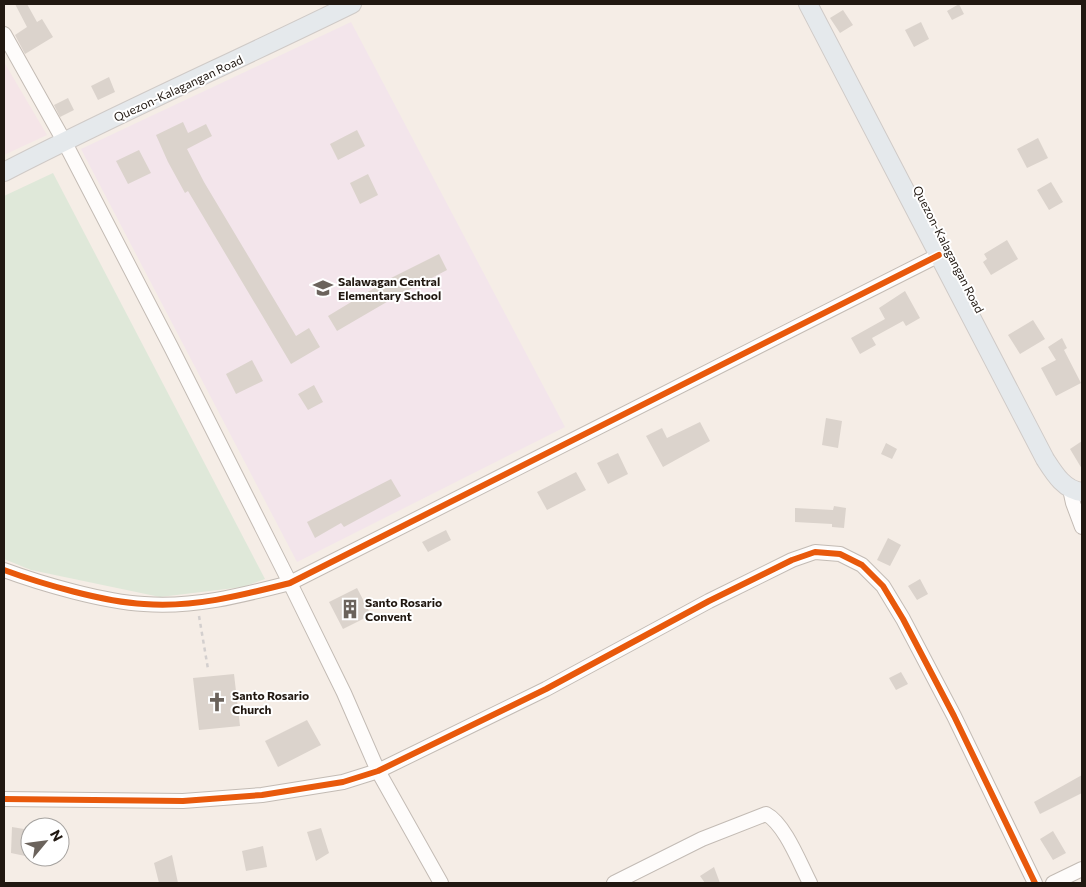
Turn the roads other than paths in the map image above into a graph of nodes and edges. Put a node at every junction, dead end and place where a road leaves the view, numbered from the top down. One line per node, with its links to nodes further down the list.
1 (352, 4): 4 (main road, Quezon-Kalagangan Road)
2 (808, 4): 6 (main road, Quezon-Kalagangan Road)
3 (4, 34): 4 (street)
4 (64, 141): 5 (main road, Quezon-Kalagangan Road); 10 (street)
5 (4, 172)
6 (939, 255): 7 (main road, Quezon-Kalagangan Road); 10 (street)
7 (1076, 491): 8 (street)
8 (1082, 527)
9 (4, 570): 10 (street)
10 (290, 582): 11 (street)
11 (378, 771): 12 (street); 14 (street); 17 (street)
12 (4, 799)
13 (1082, 869): 18 (street)
14 (441, 883)
15 (614, 883): 16 (street)
16 (810, 883)
17 (1035, 883)
18 (1053, 883)

